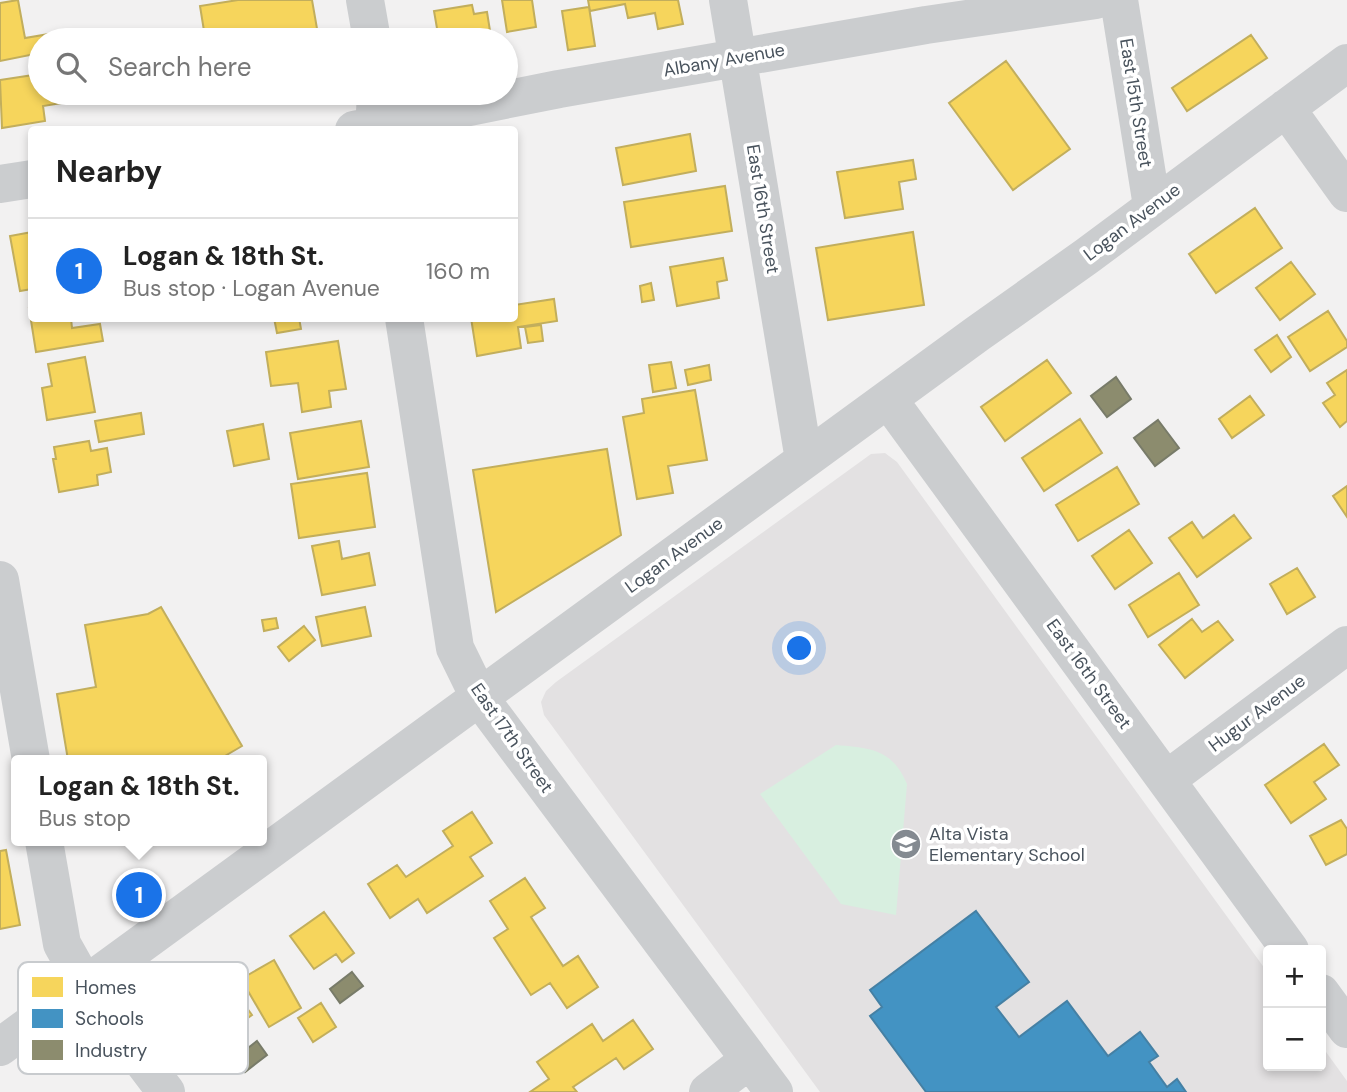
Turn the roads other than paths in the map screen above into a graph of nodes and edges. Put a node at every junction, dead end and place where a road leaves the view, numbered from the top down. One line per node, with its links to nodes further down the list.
1 (365, 0): 5 (street)
2 (729, 0): 6 (street, East 16th Street)
3 (1096, 0): 6 (street, Albany Avenue)
4 (1119, 0): 15 (street, East 15th Street)
5 (370, 28)
6 (738, 58): 8 (street, Albany Avenue); 18 (street, East 16th Street)
7 (1347, 63): 10 (street, Logan Avenue)
8 (518, 96)
9 (461, 105): 11 (street, Albany Avenue)
10 (1286, 108): 14 (street); 15 (street, Logan Avenue)
11 (370, 120)
12 (28, 180): 13 (street)
13 (0, 184)
14 (1347, 193)
15 (1152, 206): 17 (street, Logan Avenue)
16 (405, 322): 21 (street, East 17th Street)
17 (888, 399): 18 (street, Logan Avenue); 23 (street, East 16th Street)
18 (804, 460): 21 (street, Logan Avenue)
19 (0, 580): 22 (street)
20 (1347, 645): 23 (street, Hugur Avenue)
21 (479, 697): 27 (street, Logan Avenue); 32 (street, East 17th Street)
22 (30, 755)
23 (1166, 780): 25 (street, East 16th Street)
24 (45, 846): 26 (street)
25 (1286, 945)
26 (72, 962)
27 (116, 962)
28 (1326, 1000): 29 (street)
29 (1347, 1029)
30 (18, 1034): 31 (street, Logan Avenue)
31 (0, 1047)
32 (749, 1060): 35 (street); 36 (street, East 17th Street)
33 (152, 1074): 34 (street)
34 (166, 1092)
35 (708, 1092)
36 (774, 1092)

